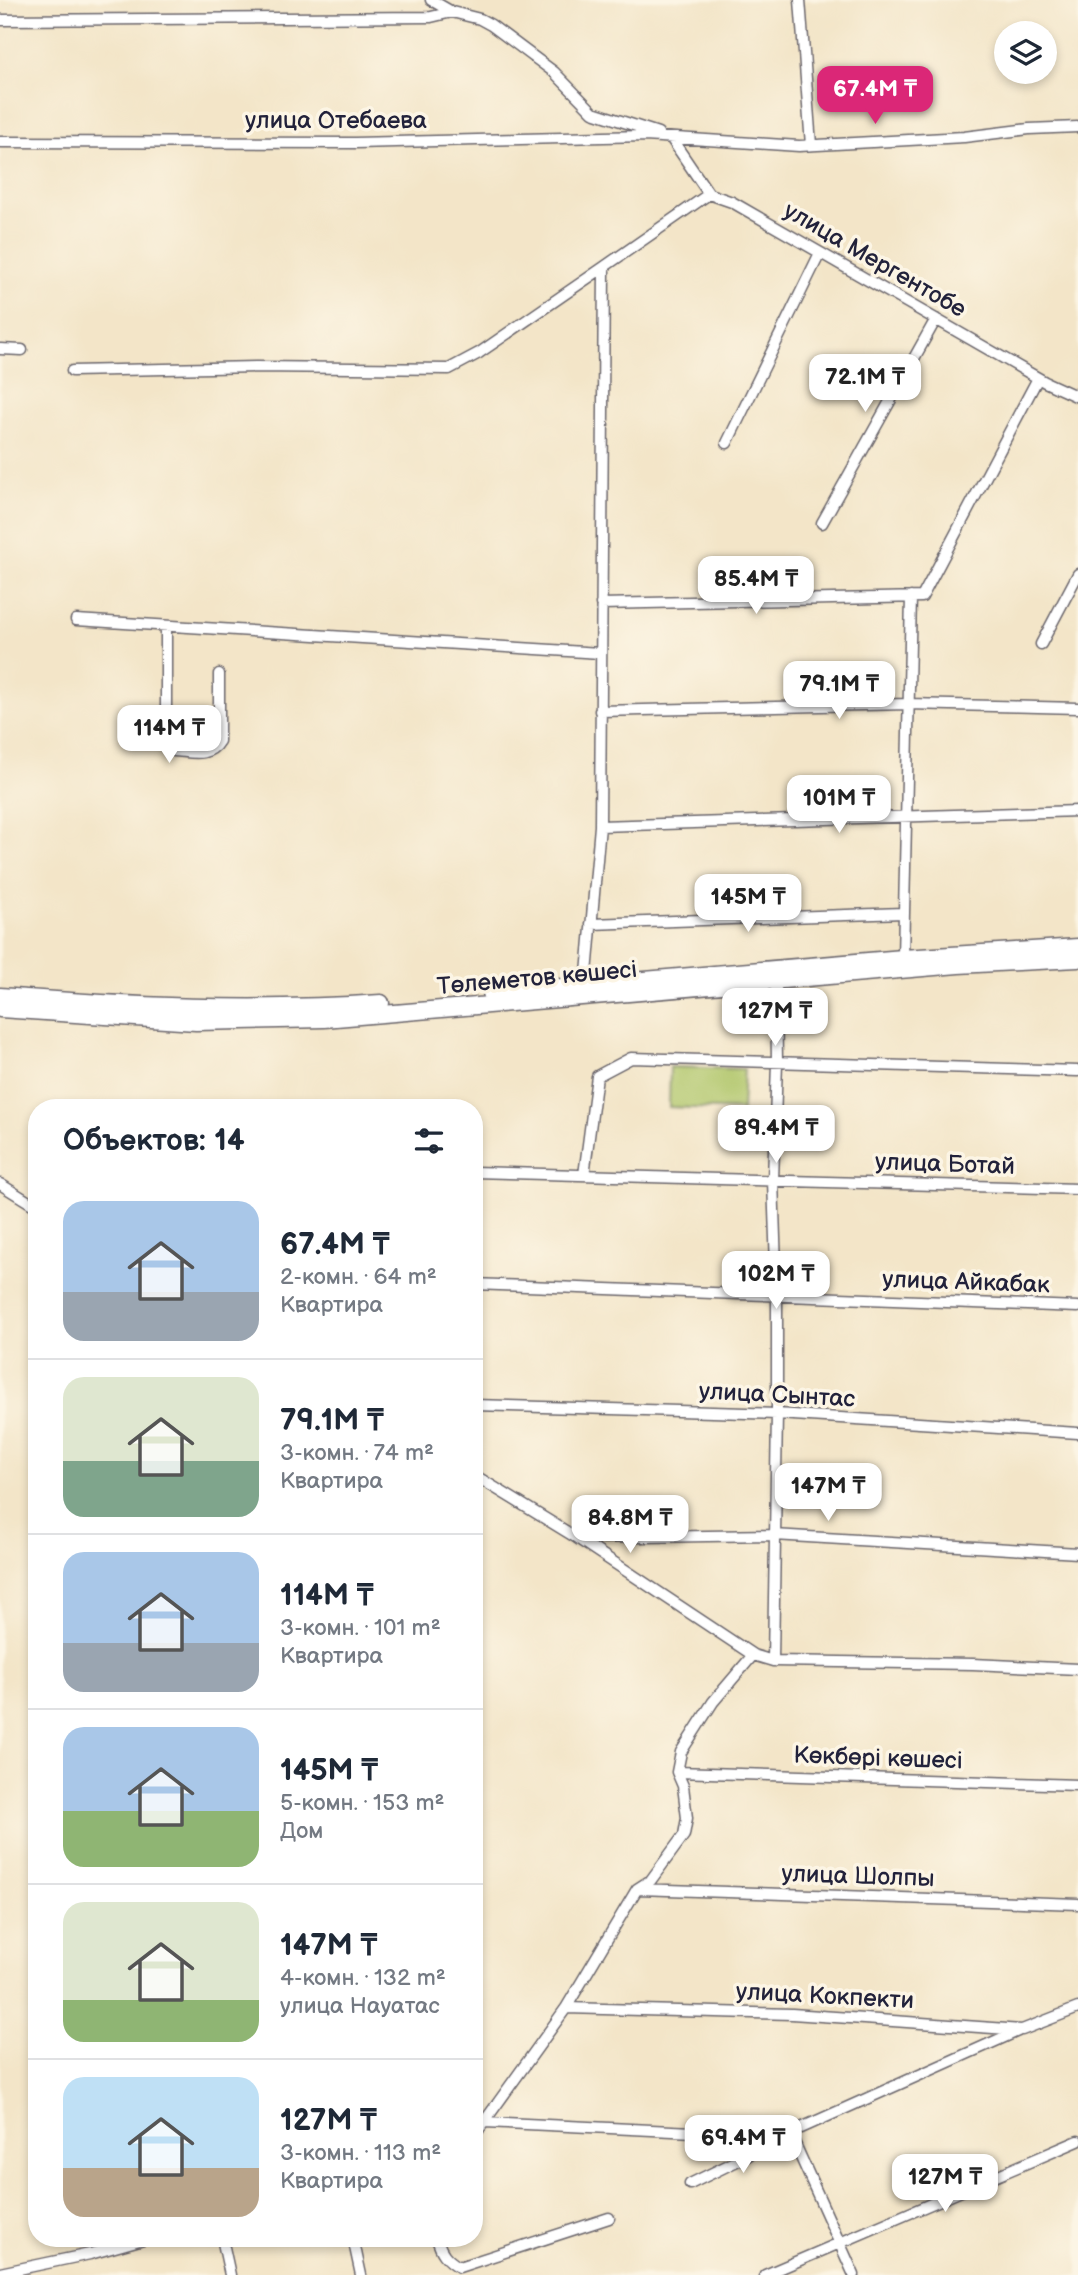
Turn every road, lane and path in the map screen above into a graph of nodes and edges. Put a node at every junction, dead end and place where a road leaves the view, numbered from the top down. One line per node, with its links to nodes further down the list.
1 (431, 0): 3 (street)
2 (800, 0): 8 (street)
3 (452, 12): 4 (street); 6 (street)
4 (0, 20)
5 (1078, 127): 8 (street)
6 (671, 138): 7 (street, улица Отебаева); 8 (street); 9 (street)
7 (0, 142)
8 (811, 145)
9 (709, 194): 10 (street, улица Мергентобе); 11 (street)
10 (820, 253): 12 (street, улица Мергентобе); 18 (street)
11 (604, 267): 15 (street); 22 (street)
12 (936, 320): 16 (street, улица Мергентобе); 19 (street)
13 (0, 349): 14 (street)
14 (22, 350)
15 (72, 371)
16 (1038, 378): 17 (street, улица Мергентобе); 21 (street)
17 (1078, 397)
18 (727, 443)
19 (822, 523)
20 (1078, 574): 25 (street)
21 (911, 597): 22 (street); 28 (street)
22 (601, 604): 26 (street)
23 (76, 620): 24 (street)
24 (166, 627): 26 (street); 27 (street)
25 (1041, 644)
26 (600, 653): 30 (street)
27 (219, 674)
28 (908, 704): 29 (street); 30 (street); 32 (street)
29 (1078, 708)
30 (600, 711): 33 (street)
31 (1078, 811): 32 (street)
32 (906, 818): 33 (street); 34 (street)
33 (600, 827): 35 (street)
34 (903, 913): 35 (street); 37 (street)
35 (591, 924): 41 (street)
36 (1078, 947): 37 (main road, Төлеметов көшесі)
37 (903, 958): 39 (main road, Төлеметов көшесі)
38 (1078, 959): 39 (main road, Төлеметов көшесі)
39 (852, 968): 40 (main road, Төлеметов көшесі); 41 (main road, Төлеметов көшесі)
40 (776, 981): 43 (main road, Төлеметов көшесі); 44 (street)
41 (586, 985): 42 (main road, Төлеметов көшесі)
42 (0, 996)
43 (0, 1009)
44 (777, 1063): 45 (street); 47 (street); 48 (street)
45 (1078, 1071)
46 (483, 1172): 47 (street, улица Ботай)
47 (584, 1175): 48 (street, улица Ботай)
48 (773, 1180): 50 (street, улица Ботай); 53 (street)
49 (0, 1184): 51 (street)
50 (1078, 1189)
51 (28, 1201)
52 (483, 1284): 53 (street, улица Айкабак)
53 (777, 1296): 54 (street, улица Айкабак); 56 (street)
54 (1078, 1307)
55 (483, 1405): 56 (street, улица Сынтас)
56 (777, 1414): 57 (street, улица Сынтас); 59 (street)
57 (1078, 1433)
58 (483, 1481): 60 (street)
59 (774, 1535): 60 (street); 61 (street); 63 (street)
60 (577, 1538): 62 (street)
61 (1078, 1553)
62 (753, 1655): 63 (street); 65 (street)
63 (773, 1661): 64 (street)
64 (1078, 1669)
65 (677, 1772): 66 (street, Көкбөрі көшесі); 67 (street)
66 (1078, 1786)
67 (637, 1889): 68 (street, улица Шолпы); 69 (street)
68 (1078, 1904)
69 (566, 2008): 71 (street, улица Кокпекти); 72 (street)
70 (1078, 2008): 71 (street, улица Кокпекти)
71 (1022, 2029): 74 (street)
72 (485, 2122): 73 (street); 75 (street)
73 (483, 2125)
74 (790, 2133): 75 (street); 79 (street)
75 (779, 2136): 77 (street)
76 (1078, 2141): 79 (street)
77 (690, 2184)
78 (609, 2218): 83 (street)
79 (839, 2243): 87 (street); 88 (street)
80 (115, 2247): 84 (street)
81 (224, 2247): 85 (street)
82 (355, 2247): 86 (street)
83 (439, 2247)
84 (0, 2273)
85 (230, 2275)
86 (361, 2275)
87 (765, 2275)
88 (854, 2275)

